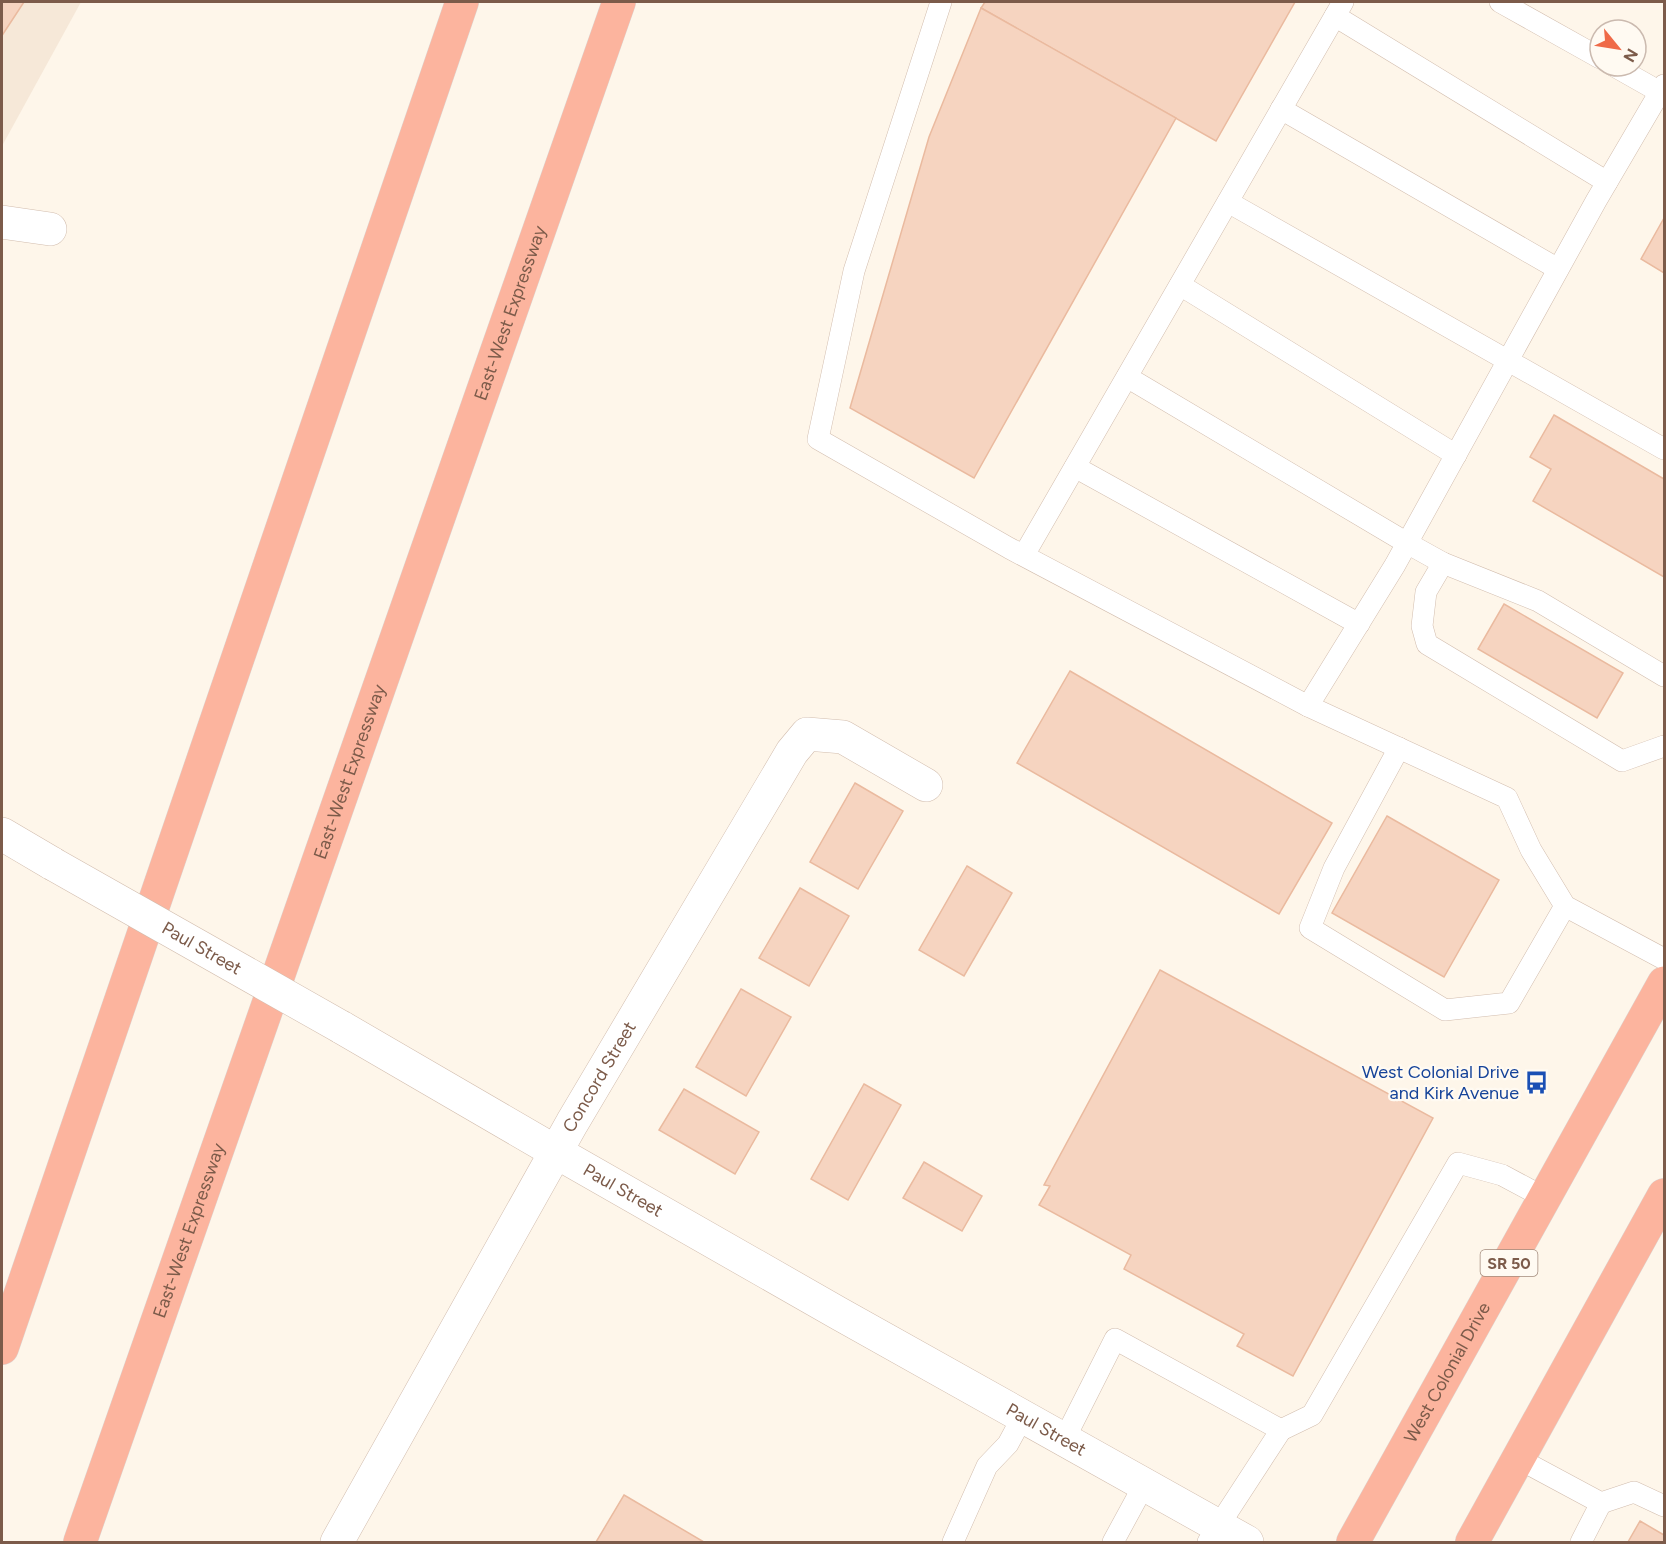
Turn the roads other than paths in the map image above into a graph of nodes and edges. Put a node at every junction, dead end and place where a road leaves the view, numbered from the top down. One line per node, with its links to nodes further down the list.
1 (462, 2): 37 (highway)
2 (619, 2): 46 (highway, East-West Expressway)
3 (941, 2): 22 (lane)
4 (1500, 2): 6 (lane)
5 (1339, 9): 9 (lane); 10 (lane)
6 (1588, 51)
7 (1639, 78): 8 (lane)
8 (1662, 89): 10 (lane)
9 (1281, 109): 11 (lane); 14 (lane)
10 (1607, 182): 14 (lane)
11 (1228, 202): 15 (lane); 16 (lane)
12 (2, 222): 13 (street)
13 (50, 229)
14 (1558, 269): 16 (lane)
15 (1180, 285): 17 (lane); 19 (lane)
16 (1508, 360): 18 (lane); 19 (lane)
17 (1127, 377): 20 (lane); 21 (lane)
18 (1665, 449)
19 (1456, 454): 21 (lane)
20 (1075, 467): 22 (lane); 24 (lane)
21 (1407, 543): 23 (lane); 24 (lane)
22 (1024, 555): 26 (lane)
23 (1443, 562): 25 (lane); 27 (lane)
24 (1359, 624): 26 (lane)
25 (1665, 676)
26 (1308, 706): 28 (lane)
27 (1665, 746)
28 (1399, 748): 31 (lane); 31 (lane)
29 (926, 785): 34 (street, Concord Street)
30 (2, 834): 34 (street, Paul Street, bridge)
31 (1565, 906): 32 (lane)
32 (1665, 959)
33 (1665, 983): 36 (highway, West Colonial Drive / SR 50)
34 (556, 1152): 38 (street, Paul Street); 47 (street, Concord Street)
35 (1665, 1195): 41 (highway)
36 (1545, 1198): 39 (lane); 51 (highway, West Colonial Drive / SR 50)
37 (2, 1348)
38 (1022, 1418): 40 (street, Paul Street); 48 (lane)
39 (1281, 1430): 40 (lane); 45 (lane)
40 (1064, 1440): 42 (street, Paul Street)
41 (1519, 1459): 43 (lane); 52 (highway)
42 (1144, 1485): 45 (street, Paul Street); 49 (lane)
43 (1601, 1503): 44 (lane); 53 (lane)
44 (1665, 1506)
45 (1213, 1534): 50 (street, Paul Street)
46 (80, 1542)
47 (337, 1542)
48 (953, 1542)
49 (1113, 1542)
50 (1247, 1542)
51 (1353, 1542)
52 (1472, 1542)
53 (1581, 1542)

